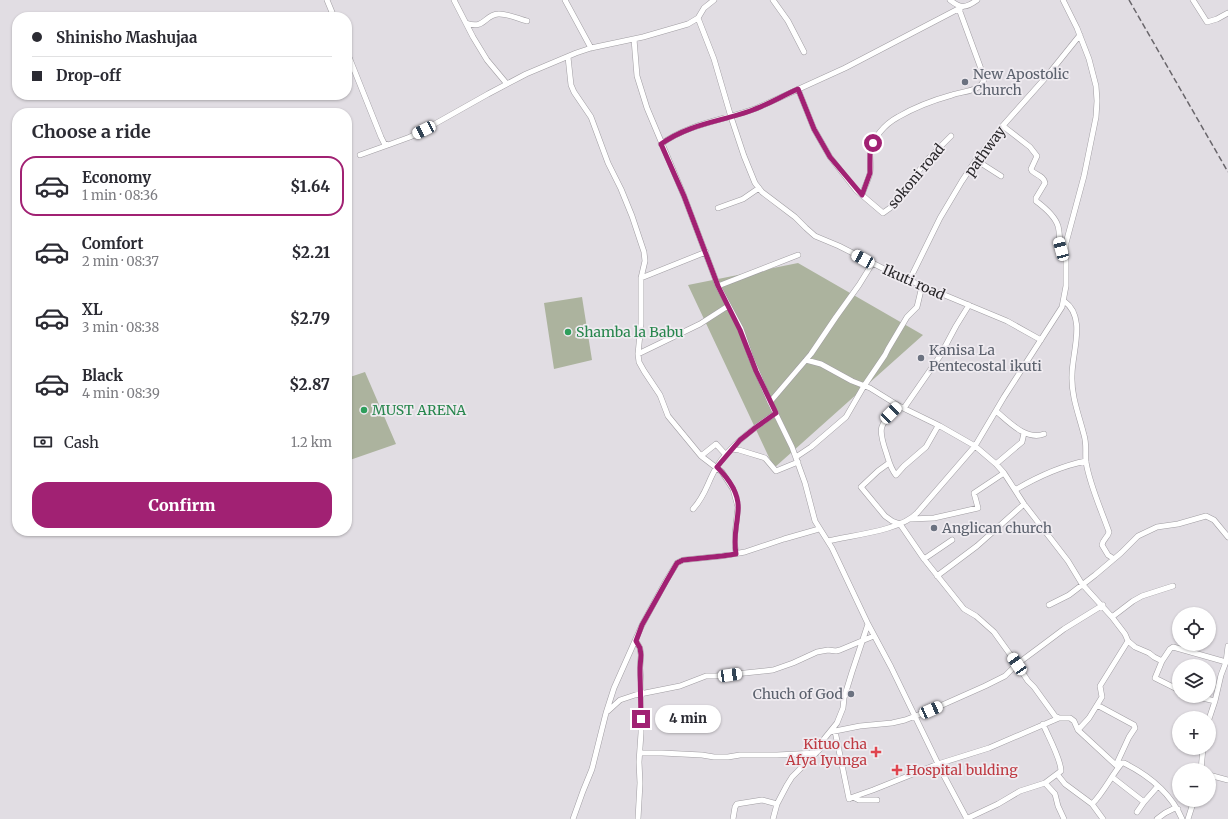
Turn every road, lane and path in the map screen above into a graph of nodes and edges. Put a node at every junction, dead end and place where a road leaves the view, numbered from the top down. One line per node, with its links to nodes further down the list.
1 (327, 0): 12 (street)
2 (454, 0): 16 (street)
3 (565, 0): 19 (street)
4 (714, 0): 14 (street)
5 (773, 0): 20 (street)
6 (950, 0): 11 (street)
7 (964, 0): 11 (street)
8 (977, 0): 11 (street)
9 (1063, 0): 17 (street)
10 (1194, 0): 13 (street)
11 (963, 7): 24 (street); 34 (street)
12 (332, 12)
13 (1228, 13)
14 (698, 18): 18 (street); 25 (street, Ikuti road)
15 (527, 21): 16 (street)
16 (466, 23): 23 (street)
17 (1080, 35): 26 (street, pathway); 44 (street)
18 (634, 39): 19 (street); 28 (street)
19 (591, 48): 21 (street)
20 (804, 52)
21 (568, 56): 23 (street); 40 (street)
22 (352, 64): 29 (street)
23 (507, 84): 29 (street)
24 (798, 89): 25 (street); 34 (street, sokoni road)
25 (731, 117): 28 (street); 33 (street, Ikuti road)
26 (1003, 126): 31 (street, pathway); 36 (street)
27 (951, 136): 34 (street, sokoni road)
28 (661, 144): 37 (street)
29 (388, 145): 30 (street)
30 (360, 154)
31 (976, 160): 32 (street); 41 (street, pathway)
32 (1002, 176)
33 (759, 188): 35 (street); 39 (street, Ikuti road)
34 (862, 195)
35 (718, 208)
36 (1061, 249)
37 (706, 252): 40 (street); 42 (street)
38 (798, 255): 42 (street)
39 (872, 264): 41 (street, Ikuti road); 49 (street)
40 (641, 278): 48 (street)
41 (909, 281): 43 (street, Ikuti road)
42 (718, 286): 46 (street)
43 (922, 286): 45 (street, Ikuti road); 50 (street)
44 (1064, 301): 47 (street); 64 (street)
45 (969, 305): 47 (street, Ikuti road); 53 (street)
46 (728, 306): 48 (street); 51 (street)
47 (1042, 340): 54 (street)
48 (638, 354): 62 (street)
49 (806, 360): 50 (street); 51 (street)
50 (864, 386): 52 (street); 63 (street)
51 (770, 402): 55 (street)
52 (899, 406): 53 (street); 65 (street)
53 (904, 408): 56 (street)
54 (996, 411): 57 (street); 59 (street)
55 (776, 413): 60 (street); 63 (street)
56 (938, 426): 59 (street); 65 (street)
57 (1024, 433): 58 (street); 66 (street)
58 (1044, 434)
59 (975, 446): 66 (street); 72 (street)
60 (732, 449): 61 (street); 63 (street)
61 (726, 455): 62 (street); 67 (street)
62 (701, 456): 67 (street)
63 (797, 460): 74 (street)
64 (1086, 461): 69 (street); 79 (street)
65 (889, 463): 73 (street)
66 (996, 464): 68 (street)
67 (717, 467): 71 (street); 78 (street)
68 (1004, 473): 69 (street); 72 (street)
69 (1016, 490): 70 (street)
70 (1024, 504): 81 (street); 82 (street)
71 (693, 509)
72 (911, 519): 73 (street)
73 (900, 524): 77 (street); 80 (street)
74 (819, 529): 77 (street); 78 (street)
75 (1228, 537): 79 (street)
76 (952, 540): 80 (street)
77 (828, 541): 87 (street)
78 (736, 554): 90 (street)
79 (1114, 559): 82 (street)
80 (924, 560): 81 (street)
81 (937, 576): 95 (street)
82 (1082, 584): 84 (street); 85 (street)
83 (1173, 586): 86 (street)
84 (1048, 605)
85 (1103, 605): 86 (street); 95 (street)
86 (1112, 617): 91 (street)
87 (868, 624): 88 (street); 89 (street)
88 (874, 636): 89 (street); 101 (street)
89 (864, 640): 97 (street); 105 (street)
90 (636, 641): 97 (street); 100 (street)
91 (1128, 641): 93 (street); 99 (street)
92 (1228, 646): 94 (street)
93 (1162, 661): 94 (street); 96 (street)
94 (1226, 662): 98 (street)
95 (1017, 664): 101 (street); 102 (street)
96 (1172, 686)
97 (641, 694): 100 (street); 107 (street)
98 (1216, 697)
99 (1097, 705): 104 (street); 109 (street)
100 (606, 713): 124 (street)
101 (915, 717): 105 (street); 108 (street)
102 (1059, 718): 103 (street); 104 (street)
103 (1044, 724): 108 (street); 110 (street)
104 (1078, 730): 109 (street)
105 (832, 731): 106 (street); 116 (street)
106 (816, 753): 107 (street); 119 (street)
107 (640, 754): 125 (street)
108 (938, 764): 116 (street); 128 (street)
109 (1117, 766): 111 (street); 115 (street)
110 (1057, 774): 114 (street); 120 (street)
111 (1112, 777): 118 (street); 120 (street)
112 (1216, 777): 113 (street)
113 (1228, 780)
114 (1045, 783): 128 (street); 129 (street)
115 (1158, 786): 118 (street); 122 (street)
116 (853, 797): 117 (street)
117 (877, 800)
118 (1144, 802): 123 (street)
119 (777, 804): 126 (street); 127 (street)
120 (1092, 804): 130 (street)
121 (1192, 807): 133 (street)
122 (1178, 810): 131 (street); 132 (street)
123 (1137, 812)
124 (573, 819)
125 (638, 819)
126 (733, 819)
127 (773, 819)
128 (967, 819)
129 (1064, 819)
130 (1103, 819)
131 (1157, 819)
132 (1182, 819)
133 (1188, 819)

